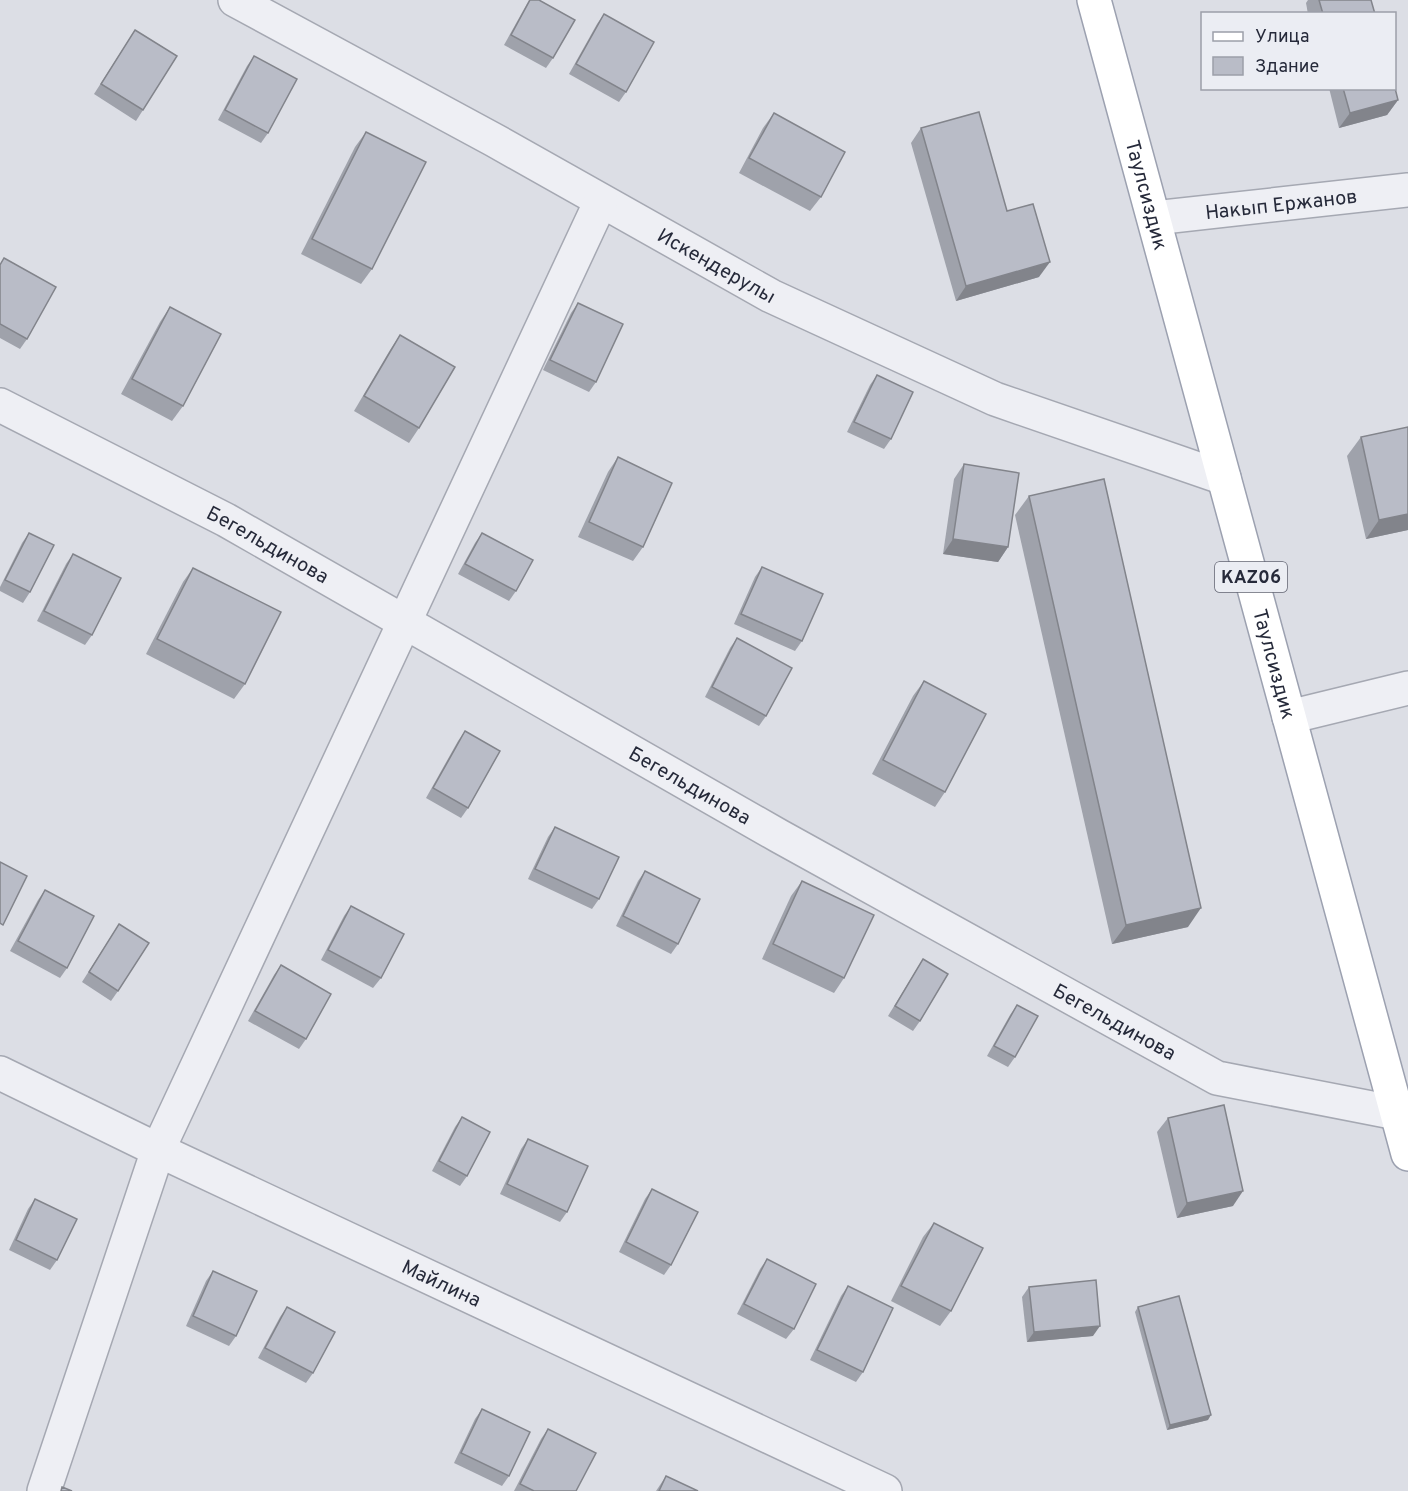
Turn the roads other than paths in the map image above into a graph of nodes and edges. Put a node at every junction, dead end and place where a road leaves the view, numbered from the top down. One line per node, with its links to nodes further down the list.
1 (235, 0): 4 (street, Искендерулы)
2 (1094, 0): 5 (main road, Таулсиздик / KAZ06)
3 (1408, 190): 5 (street, Накып Ержанов)
4 (601, 201): 7 (street, Искендерулы); 8 (street)
5 (1154, 218): 7 (main road, Таулсиздик / KAZ06)
6 (0, 405): 8 (street, Бегельдинова)
7 (1224, 478): 10 (main road, Таулсиздик / KAZ06)
8 (403, 621): 13 (street, Бегельдинова); 14 (street)
9 (1408, 688): 10 (street)
10 (1289, 717): 12 (main road, Таулсиздик / KAZ06)
11 (0, 1073): 14 (street, Майлина)
12 (1398, 1080): 13 (main road, Таулсиздик / KAZ06)
13 (1397, 1113): 15 (main road, Таулсиздик / KAZ06)
14 (158, 1150): 16 (street); 17 (street, Майлина)
15 (1408, 1154)
16 (44, 1491)
17 (885, 1491)

